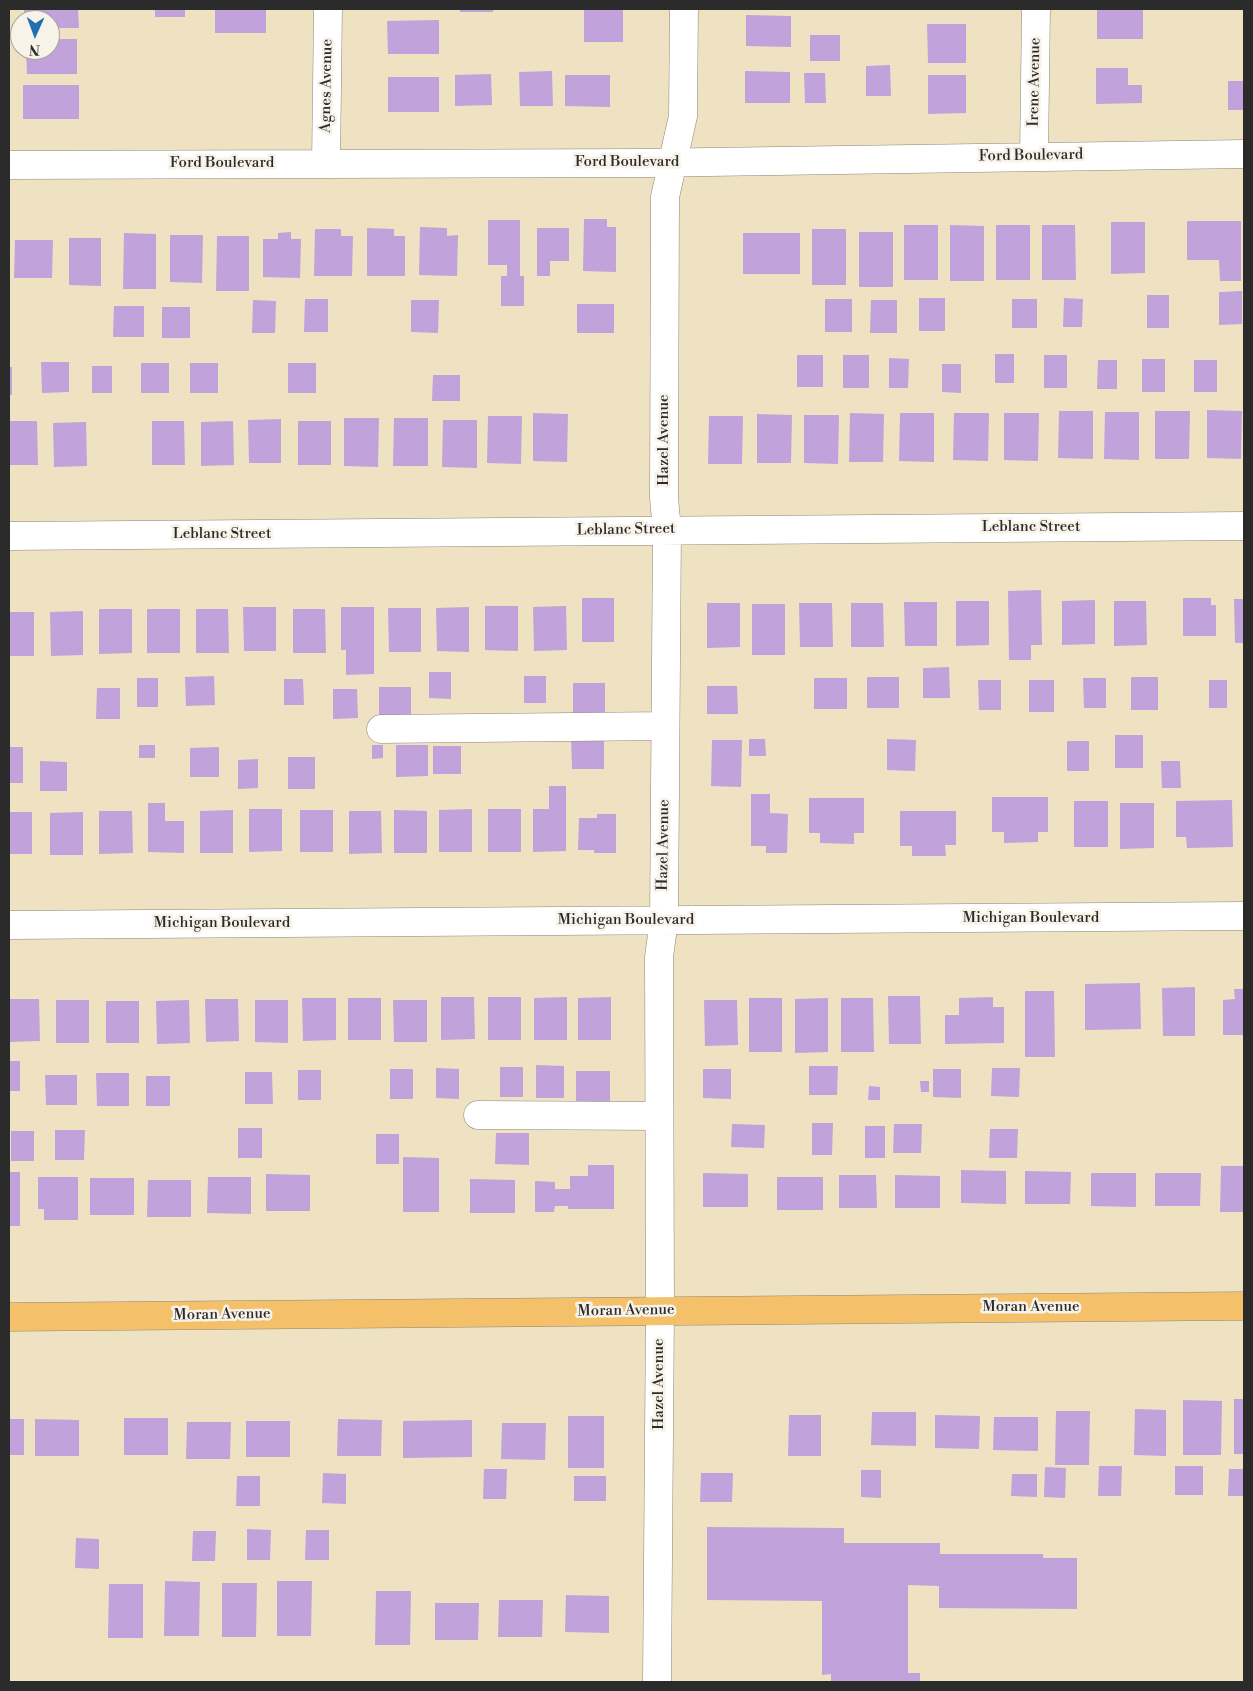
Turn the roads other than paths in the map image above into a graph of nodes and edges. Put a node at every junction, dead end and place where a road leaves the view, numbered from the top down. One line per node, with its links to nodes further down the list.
1 (328, 9): 7 (street, Agnes Avenue)
2 (684, 9): 6 (street, Hazel Avenue)
3 (1036, 9): 5 (street, Irene Avenue)
4 (1244, 154): 5 (street, Ford Boulevard)
5 (1034, 156): 6 (street, Ford Boulevard)
6 (674, 162): 7 (street, Ford Boulevard); 10 (street, Hazel Avenue)
7 (326, 163): 8 (street, Ford Boulevard)
8 (9, 165)
9 (1244, 526): 10 (street, Leblanc Street)
10 (667, 530): 11 (street, Leblanc Street); 12 (street, Hazel Avenue)
11 (9, 536)
12 (666, 726): 13 (street); 15 (street, Hazel Avenue)
13 (381, 729)
14 (1244, 916): 15 (street, Michigan Boulevard)
15 (664, 920): 16 (street, Michigan Boulevard); 18 (street, Hazel Avenue)
16 (9, 925)
17 (478, 1114): 18 (street)
18 (659, 1116): 20 (street, Hazel Avenue)
19 (1244, 1306): 20 (main road, Moran Avenue)
20 (660, 1310): 21 (main road, Moran Avenue); 22 (street, Hazel Avenue)
21 (9, 1317)
22 (657, 1682)

